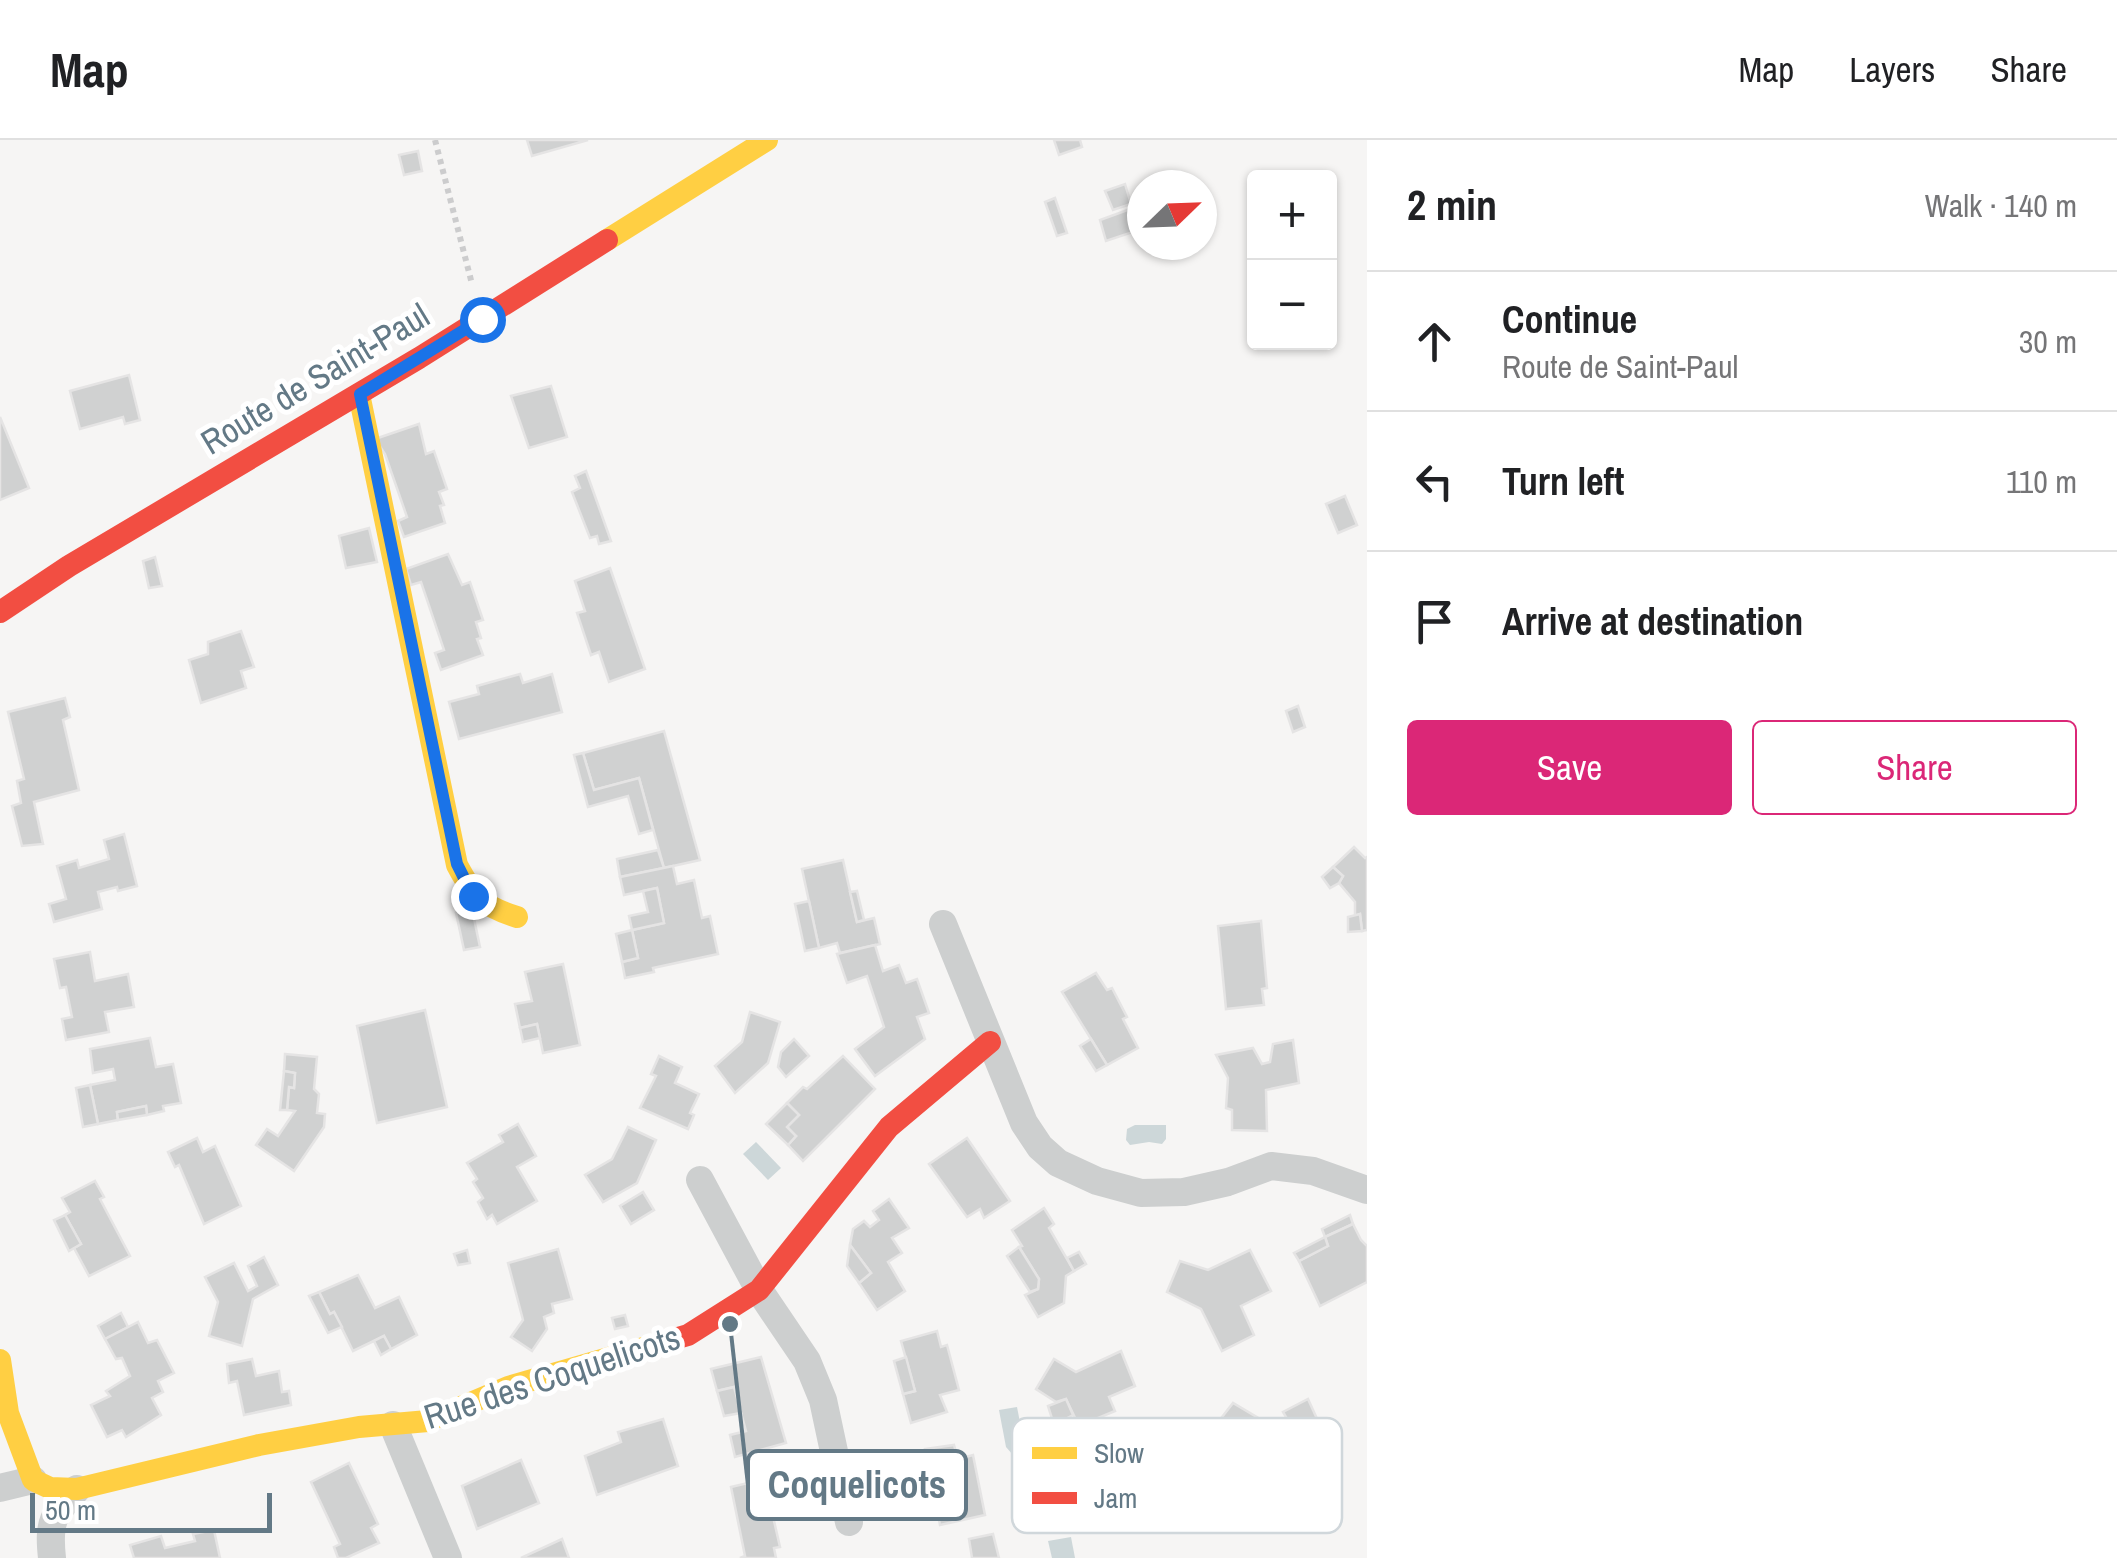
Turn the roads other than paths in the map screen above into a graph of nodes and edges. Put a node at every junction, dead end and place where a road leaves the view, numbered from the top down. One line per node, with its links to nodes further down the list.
1 (767, 140): 2 (street, Route de Saint-Paul)
2 (360, 394): 3 (street, Route de Saint-Paul); 4 (street)
3 (0, 612)
4 (518, 918)
5 (943, 924): 6 (street)
6 (990, 1042): 8 (street); 9 (street, Rue des Coquelicots)
7 (700, 1180): 9 (street)
8 (1367, 1190)
9 (759, 1290): 11 (street, Rue des Coquelicots); 15 (street)
10 (0, 1360): 12 (street)
11 (393, 1425): 14 (street, Rue des Coquelicots); 17 (street)
12 (33, 1480): 13 (street); 14 (street)
13 (0, 1488)
14 (77, 1488): 16 (street)
15 (849, 1522)
16 (52, 1558)
17 (448, 1558)

